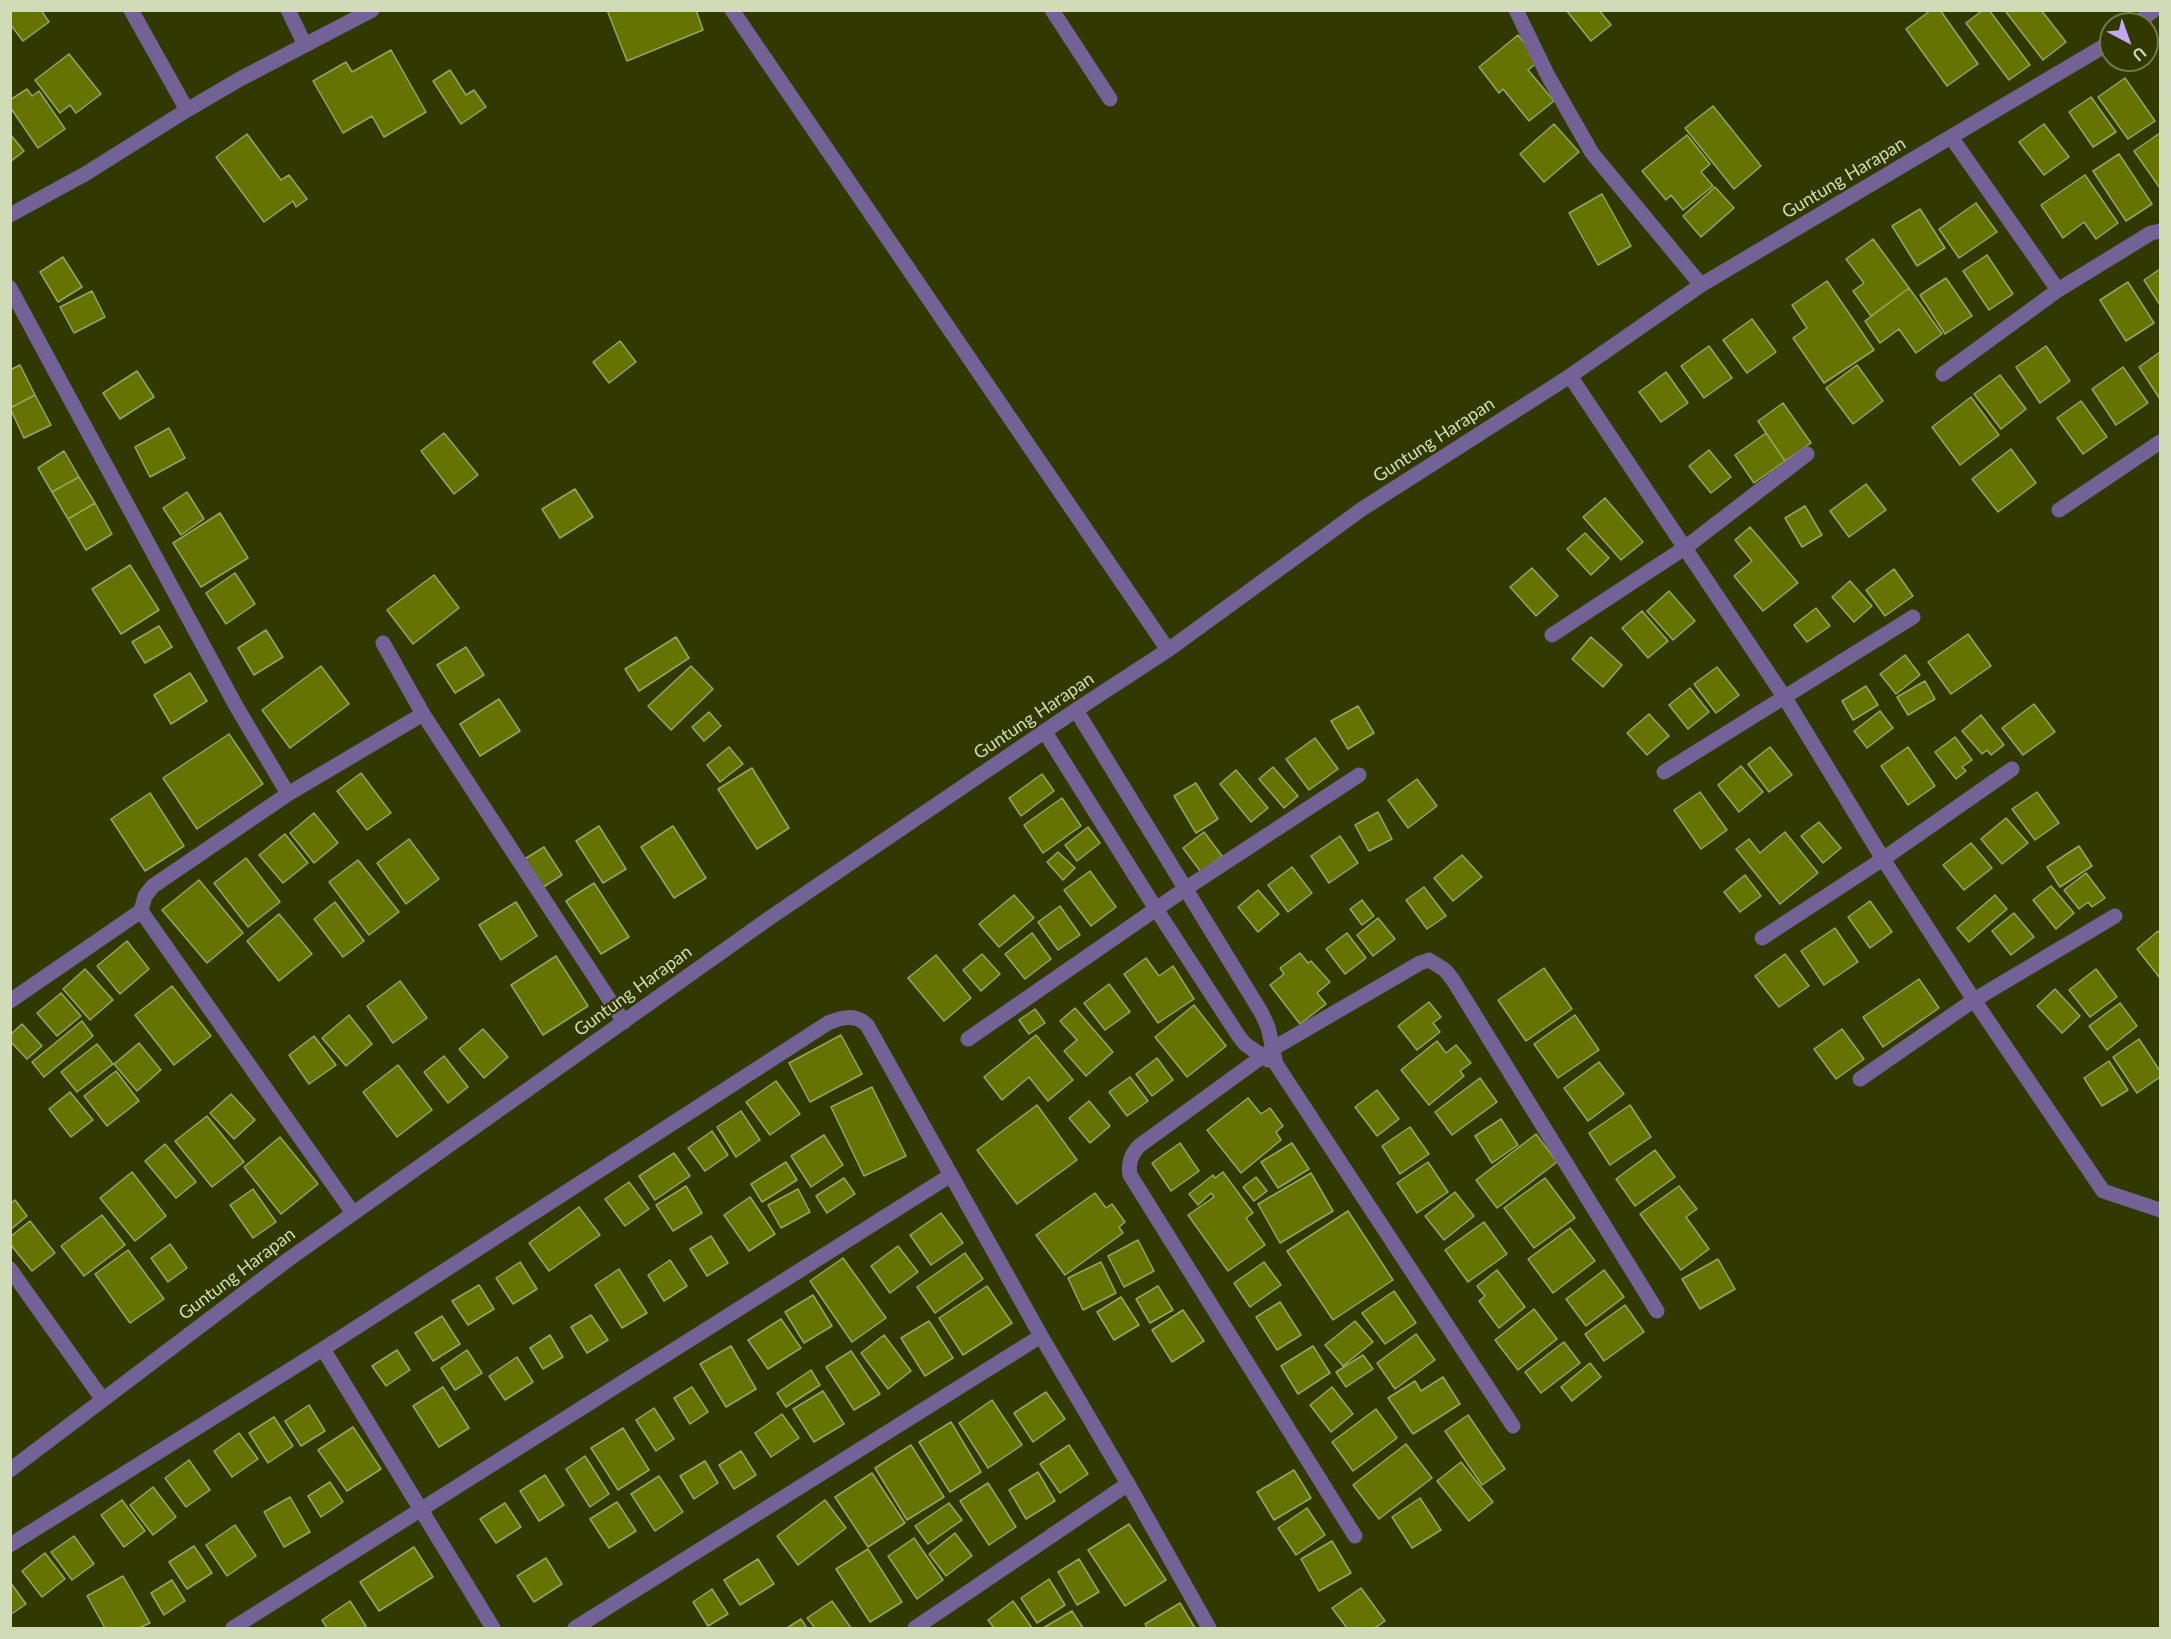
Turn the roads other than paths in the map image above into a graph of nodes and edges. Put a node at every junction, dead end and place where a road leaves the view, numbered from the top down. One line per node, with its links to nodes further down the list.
1 (131, 10): 10 (street)
2 (288, 10): 7 (street)
3 (372, 10): 7 (street)
4 (732, 10): 26 (street)
5 (1052, 10): 9 (street)
6 (1516, 10): 14 (street)
7 (305, 45): 10 (street)
8 (2099, 49): 11 (street, Guntung Harapan)
9 (1110, 99)
10 (187, 110): 12 (street)
11 (1951, 137): 14 (street, Guntung Harapan); 16 (street)
12 (10, 215)
13 (2160, 231): 16 (street)
14 (1701, 285): 18 (street, Guntung Harapan)
15 (10, 288): 34 (street)
16 (2058, 290): 17 (street)
17 (1943, 374)
18 (1570, 376): 22 (street); 26 (street, Guntung Harapan)
19 (2160, 442): 21 (street)
20 (1807, 454): 22 (street)
21 (2059, 510)
22 (1686, 547): 24 (street); 27 (street)
23 (1913, 617): 27 (street)
24 (1552, 635)
25 (383, 643): 29 (street)
26 (1168, 650): 28 (street, Guntung Harapan)
27 (1785, 698): 32 (street); 35 (street)
28 (1076, 710): 30 (street, Guntung Harapan); 36 (street)
29 (423, 714): 34 (street); 43 (street)
30 (1045, 732): 37 (street); 43 (street, Guntung Harapan)
31 (2012, 769): 35 (street)
32 (1664, 772)
33 (1359, 775): 36 (street)
34 (288, 794): 38 (street)
35 (1883, 859): 40 (street); 41 (street)
36 (1185, 889): 37 (street); 45 (street)
37 (1156, 909): 44 (street); 45 (street)
38 (141, 911): 42 (street); 49 (street)
39 (2115, 916): 41 (street)
40 (1762, 938)
41 (1974, 1000): 46 (street); 48 (street)
42 (10, 1001)
43 (624, 1022): 49 (street, Guntung Harapan)
44 (968, 1039)
45 (1268, 1051): 51 (street); 55 (street); 59 (street)
46 (1860, 1079)
47 (951, 1175): 52 (street); 53 (street); 58 (street)
48 (2160, 1210)
49 (353, 1214): 54 (street, Guntung Harapan)
50 (10, 1269): 54 (street)
51 (1658, 1311)
52 (1041, 1336): 57 (street); 63 (street)
53 (323, 1349): 58 (street); 60 (street)
54 (103, 1400): 56 (street, Guntung Harapan)
55 (1513, 1426)
56 (10, 1470)
57 (1128, 1484): 64 (street); 65 (street)
58 (420, 1510): 61 (street); 62 (street)
59 (1355, 1536)
60 (10, 1545)
61 (233, 1629)
62 (494, 1629)
63 (575, 1629)
64 (915, 1629)
65 (1209, 1629)

